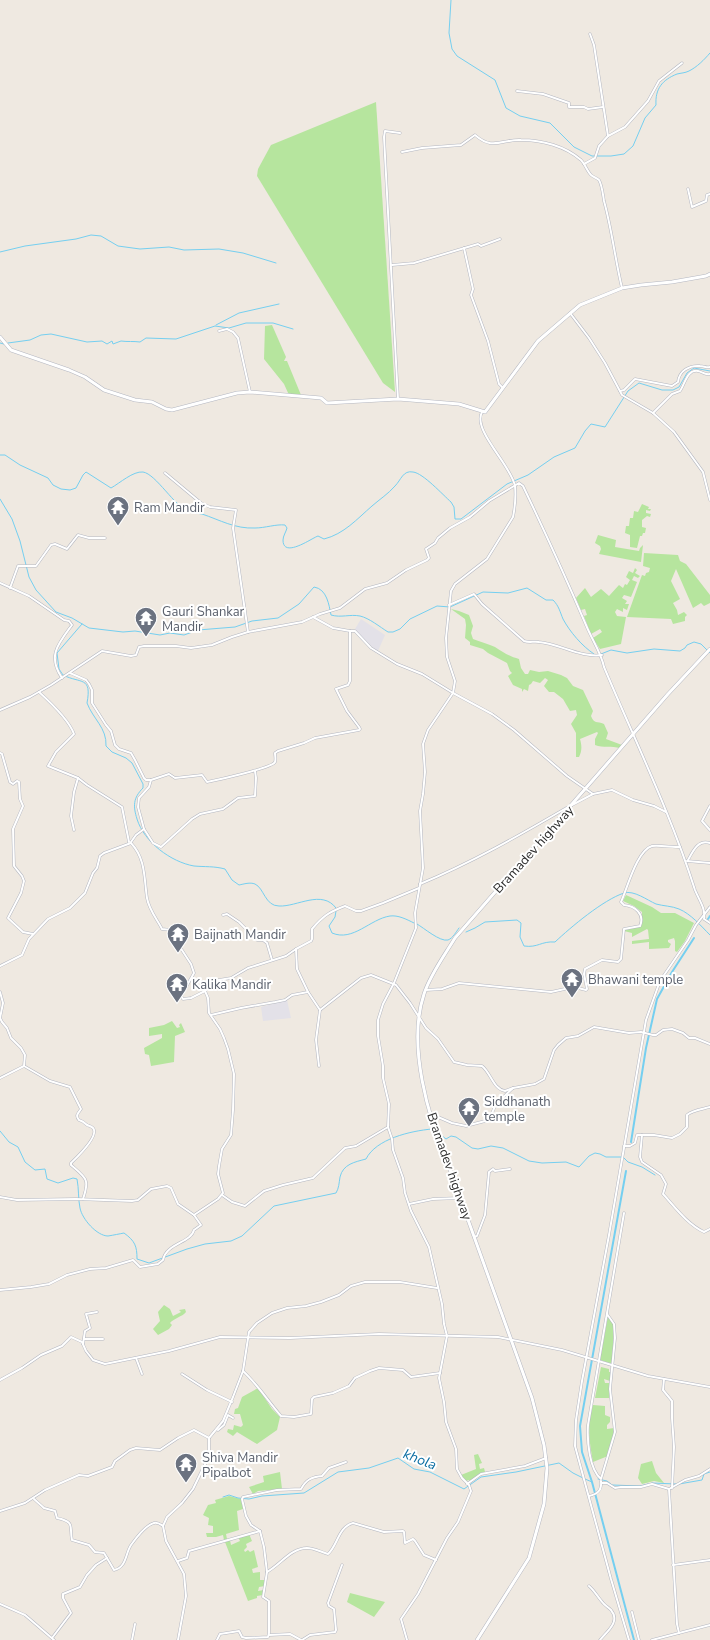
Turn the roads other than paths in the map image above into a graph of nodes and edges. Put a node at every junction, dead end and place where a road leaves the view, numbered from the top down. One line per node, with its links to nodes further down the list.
1 (590, 34): 4 (street)
2 (682, 63): 6 (street)
3 (517, 91): 4 (street)
4 (603, 107): 6 (street)
5 (400, 132): 13 (street)
6 (608, 136): 8 (street)
7 (402, 152): 8 (street)
8 (584, 164): 15 (street)
9 (688, 189): 10 (street)
10 (710, 194)
11 (500, 239): 12 (street)
12 (464, 248): 13 (street); 21 (street)
13 (392, 265): 24 (street)
14 (710, 274): 15 (street)
15 (622, 288): 16 (street)
16 (570, 313): 21 (street); 22 (street)
17 (219, 331): 23 (street)
18 (0, 337): 23 (street)
19 (710, 367): 22 (street)
20 (710, 374): 26 (street)
21 (503, 388): 25 (street)
22 (620, 391): 26 (street)
23 (250, 392): 24 (street)
24 (398, 399): 25 (street)
25 (482, 412): 28 (street)
26 (653, 413): 29 (street)
27 (165, 473): 35 (street)
28 (515, 485): 33 (street); 34 (street); 38 (street)
29 (710, 500)
30 (105, 538): 32 (street)
31 (0, 583): 32 (street)
32 (10, 588): 40 (street)
33 (449, 606): 38 (street); 42 (street)
34 (312, 617): 35 (street); 36 (street)
35 (248, 632): 39 (street)
36 (350, 632): 42 (street); 46 (street)
37 (710, 649): 44 (street, Bramadev highway)
38 (602, 655): 44 (street)
39 (70, 673): 40 (street); 48 (street)
40 (62, 678): 41 (street)
41 (38, 692): 43 (street); 47 (street)
42 (453, 693): 49 (street); 62 (street)
43 (0, 710)
44 (633, 735): 49 (street, Bramadev highway); 53 (street)
45 (0, 753): 67 (street)
46 (255, 771): 48 (street); 55 (street)
47 (78, 778): 54 (street); 57 (street)
48 (150, 780): 55 (street)
49 (585, 789): 50 (street); 51 (street, Bramadev highway)
50 (592, 794): 51 (street); 53 (street)
51 (572, 805): 62 (street); 72 (street, Bramadev highway)
52 (710, 806): 56 (street)
53 (666, 812): 59 (street)
54 (74, 830)
55 (143, 830): 57 (street)
56 (710, 830)
57 (130, 843): 67 (street); 73 (street)
58 (710, 843): 60 (street)
59 (680, 846): 60 (street); 72 (street)
60 (687, 861): 61 (street); 64 (street)
61 (710, 863)
62 (420, 886): 68 (street); 71 (street)
63 (710, 907): 64 (street)
64 (705, 913): 66 (street); 79 (street)
65 (223, 915): 69 (street)
66 (710, 924)
67 (34, 934): 70 (street)
68 (296, 949): 69 (street); 75 (street)
69 (272, 960): 73 (street)
70 (0, 966)
71 (394, 983): 76 (street); 78 (street); 87 (street)
72 (426, 990): 78 (street, Bramadev highway)
73 (205, 991): 77 (street)
74 (0, 992): 81 (street)
75 (308, 992): 76 (street); 77 (street)
76 (320, 1010): 82 (street)
77 (210, 1016): 91 (street)
78 (420, 1017): 84 (street); 86 (street, Bramadev highway)
79 (646, 1033): 80 (street); 84 (street); 89 (street)
80 (710, 1044)
81 (24, 1066): 83 (street); 94 (street)
82 (319, 1066)
83 (0, 1078)
84 (513, 1088): 86 (street)
85 (710, 1106): 88 (street)
86 (431, 1114): 93 (street, Bramadev highway)
87 (388, 1127): 91 (street); 95 (street)
88 (642, 1135): 89 (street); 98 (street)
89 (624, 1146): 110 (street)
90 (510, 1169): 99 (street)
91 (222, 1195): 97 (street)
92 (0, 1197): 94 (street)
93 (460, 1198): 95 (street); 99 (street, Bramadev highway)
94 (83, 1199): 97 (street)
95 (409, 1204): 100 (street)
96 (624, 1213): 103 (street)
97 (194, 1215): 101 (street)
98 (710, 1229)
99 (474, 1237): 106 (street, Bramadev highway)
100 (437, 1288): 104 (street); 105 (street)
101 (0, 1290)
102 (97, 1312): 107 (street)
103 (607, 1314): 112 (street); 113 (street)
104 (248, 1336): 105 (street); 111 (street); 114 (street)
105 (447, 1336): 106 (street); 115 (street)
106 (511, 1338): 110 (street); 125 (street, Bramadev highway)
107 (84, 1339): 108 (street); 109 (street)
108 (103, 1339)
109 (83, 1344): 111 (street); 119 (street)
110 (586, 1356): 112 (street); 131 (street)
111 (136, 1358): 116 (street)
112 (598, 1360): 113 (street); 113 (street)
113 (612, 1366): 118 (street)
114 (243, 1371): 115 (street); 121 (street)
115 (440, 1373): 128 (street)
116 (142, 1374)
117 (182, 1374): 121 (street)
118 (664, 1379): 120 (street); 129 (street)
119 (0, 1380)
120 (710, 1387)
121 (232, 1402): 123 (street)
122 (233, 1418): 123 (street)
123 (214, 1433): 124 (street)
124 (209, 1438): 132 (street); 134 (street)
125 (546, 1459): 128 (street); 157 (street, Bramadev highway)
126 (346, 1462): 135 (street)
127 (710, 1469): 129 (street)
128 (468, 1484): 137 (street)
129 (672, 1488): 130 (street)
130 (669, 1489): 131 (street); 141 (street)
131 (590, 1496): 159 (street)
132 (34, 1499): 133 (street); 136 (street)
133 (0, 1511)
134 (163, 1526): 136 (street); 139 (street)
135 (260, 1531): 139 (street); 142 (street)
136 (108, 1558): 151 (street)
137 (436, 1560): 142 (street); 156 (street)
138 (710, 1560): 141 (street)
139 (178, 1561): 153 (street)
140 (342, 1565): 155 (street)
141 (673, 1565): 148 (street)
142 (267, 1572): 149 (street)
143 (589, 1586): 158 (street)
144 (0, 1604): 151 (street)
145 (632, 1612): 160 (street)
146 (135, 1624): 152 (street)
147 (710, 1625): 148 (street)
148 (679, 1633): 150 (street)
149 (269, 1635): 154 (street); 155 (street)
150 (670, 1636): 161 (street); 162 (street)
151 (53, 1639)
152 (132, 1640)
153 (178, 1640)
154 (217, 1640)
155 (301, 1640)
156 (407, 1640)
157 (477, 1640)
158 (600, 1640)
159 (629, 1640)
160 (639, 1640)
161 (652, 1640)
162 (670, 1640)

